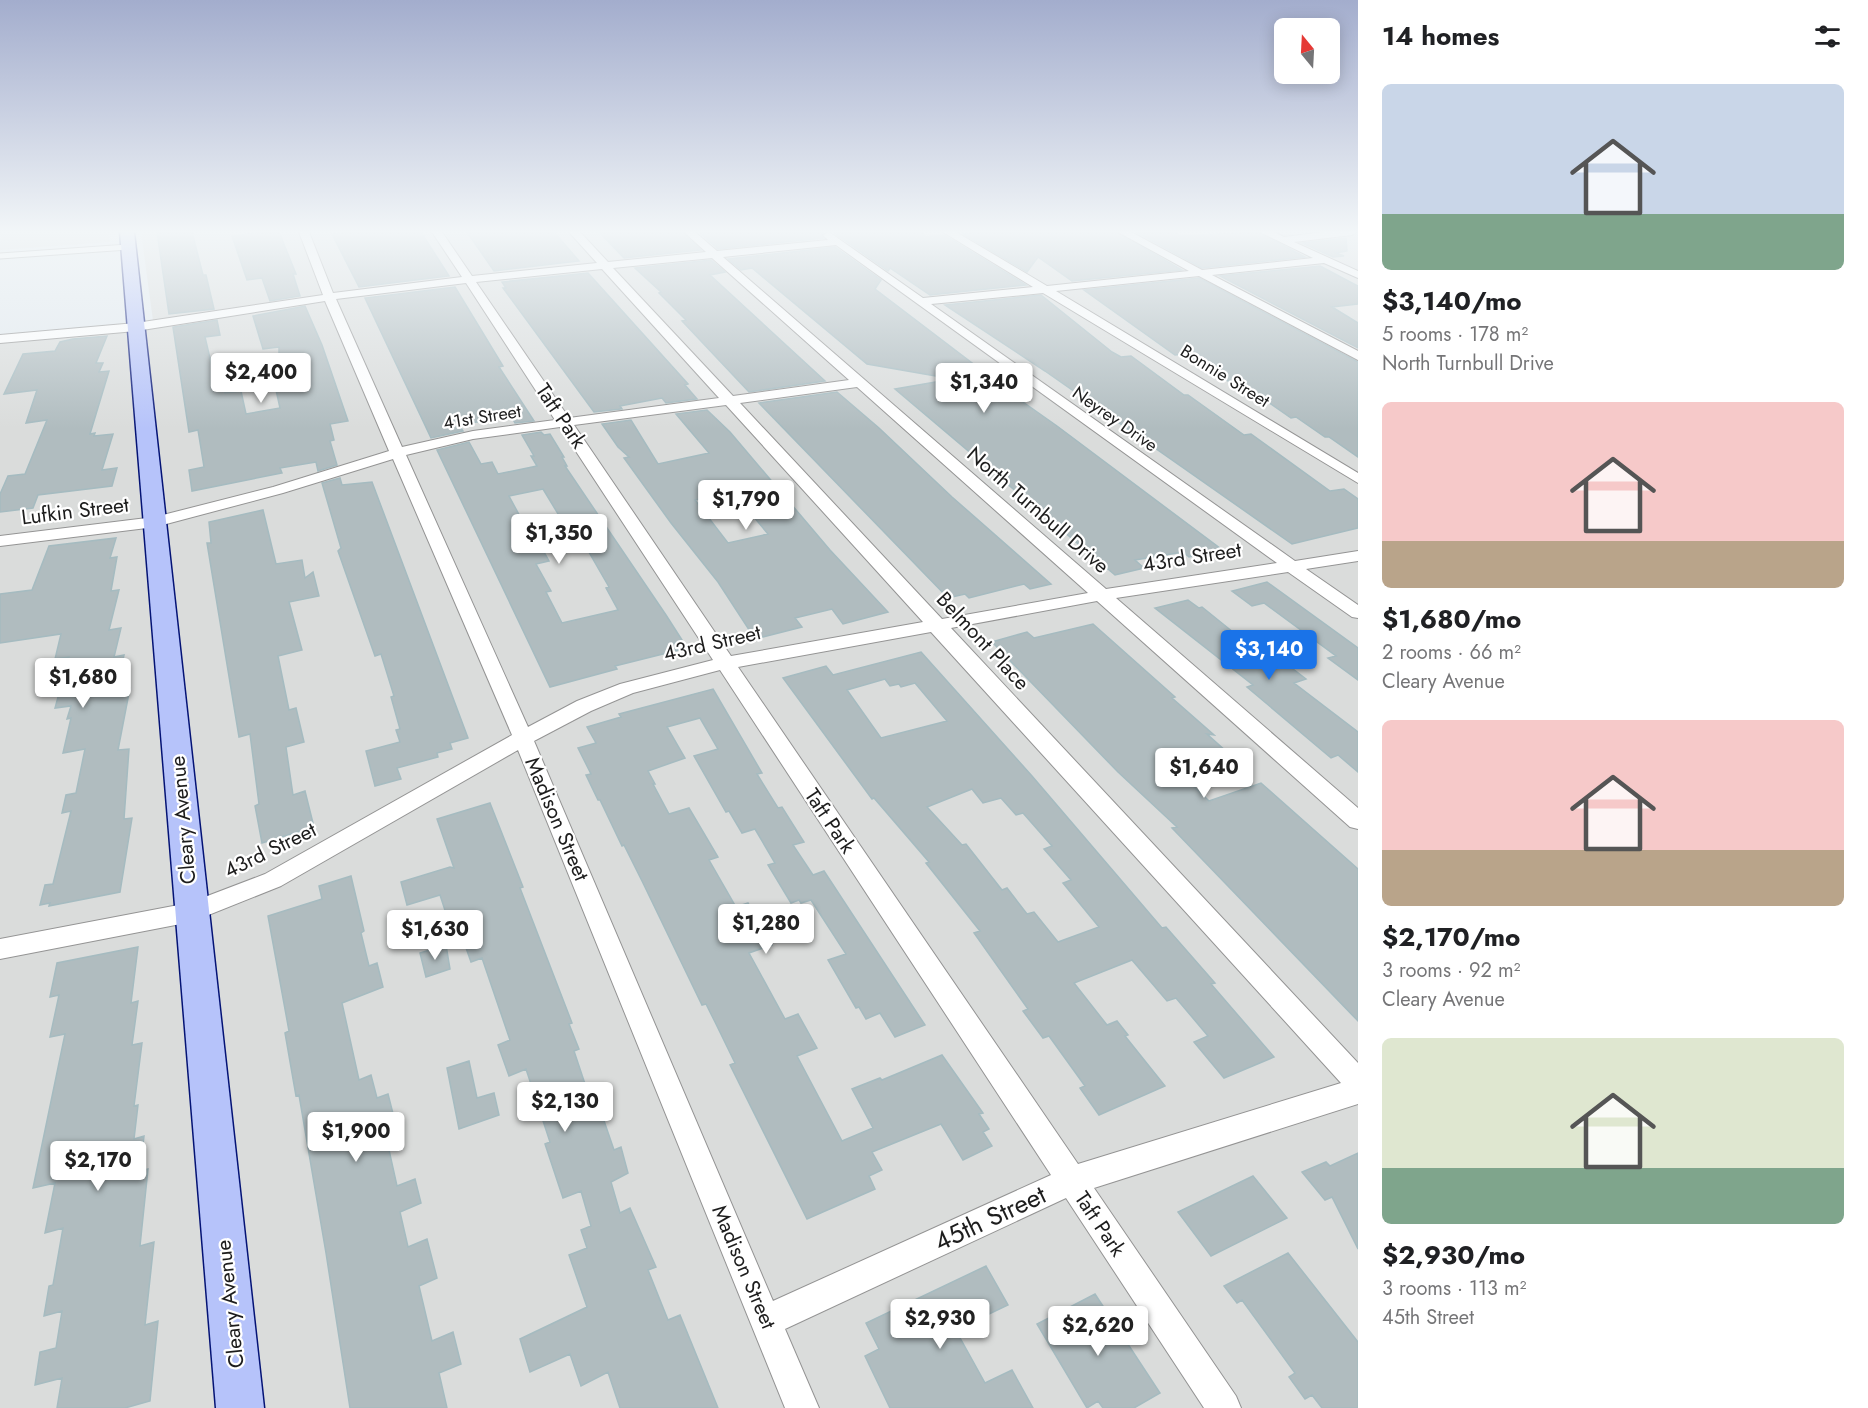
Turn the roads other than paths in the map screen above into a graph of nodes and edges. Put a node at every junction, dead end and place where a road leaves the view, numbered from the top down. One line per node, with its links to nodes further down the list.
1 (328, 297): 18 (street, Madison Street)
2 (133, 298): 12 (street, Cleary Avenue)
3 (323, 298): 12 (street)
4 (483, 298): 17 (street, Taft Park)
5 (634, 298): 16 (street, Belmont Place)
6 (763, 298): 15 (street, North Turnbull Drive)
7 (914, 298): 11 (street, Neyrey Drive)
8 (965, 298): 11 (street)
9 (1058, 298): 19 (street, Bonnie Street)
10 (1248, 298): 14 (street)
11 (920, 302): 23 (street, Neyrey Drive)
12 (136, 327): 13 (street); 20 (street, Cleary Avenue)
13 (0, 339)
14 (1358, 356)
15 (858, 383): 16 (street, 41st Street); 24 (street, North Turnbull Drive)
16 (731, 402): 17 (street, 41st Street); 26 (street, Belmont Place)
17 (567, 424): 18 (street, 41st Street); 27 (street, Taft Park)
18 (398, 453): 20 (street, 41st Street); 28 (street, Madison Street)
19 (1358, 478)
20 (155, 522): 21 (street, Lufkin Street); 30 (street, Cleary Avenue)
21 (0, 541)
22 (1358, 556): 23 (street, 43rd Street)
23 (1292, 565): 24 (street, 43rd Street); 25 (street, Neyrey Drive)
24 (1104, 595): 26 (street, 43rd Street); 29 (street, North Turnbull Drive)
25 (1358, 613)
26 (938, 625): 27 (street, 43rd Street); 32 (street, Belmont Place)
27 (725, 663): 28 (street, 43rd Street); 34 (street, Taft Park)
28 (523, 738): 30 (street, 43rd Street); 35 (street, Madison Street)
29 (1358, 821)
30 (191, 912): 31 (street, 43rd Street); 36 (street, Cleary Avenue)
31 (0, 949)
32 (1358, 1082)
33 (1358, 1091): 34 (street, 45th Street)
34 (1071, 1181): 35 (street, 45th Street); 38 (street, Taft Park)
35 (766, 1321): 37 (street, Madison Street)
36 (240, 1408)
37 (802, 1408)
38 (1224, 1408)

